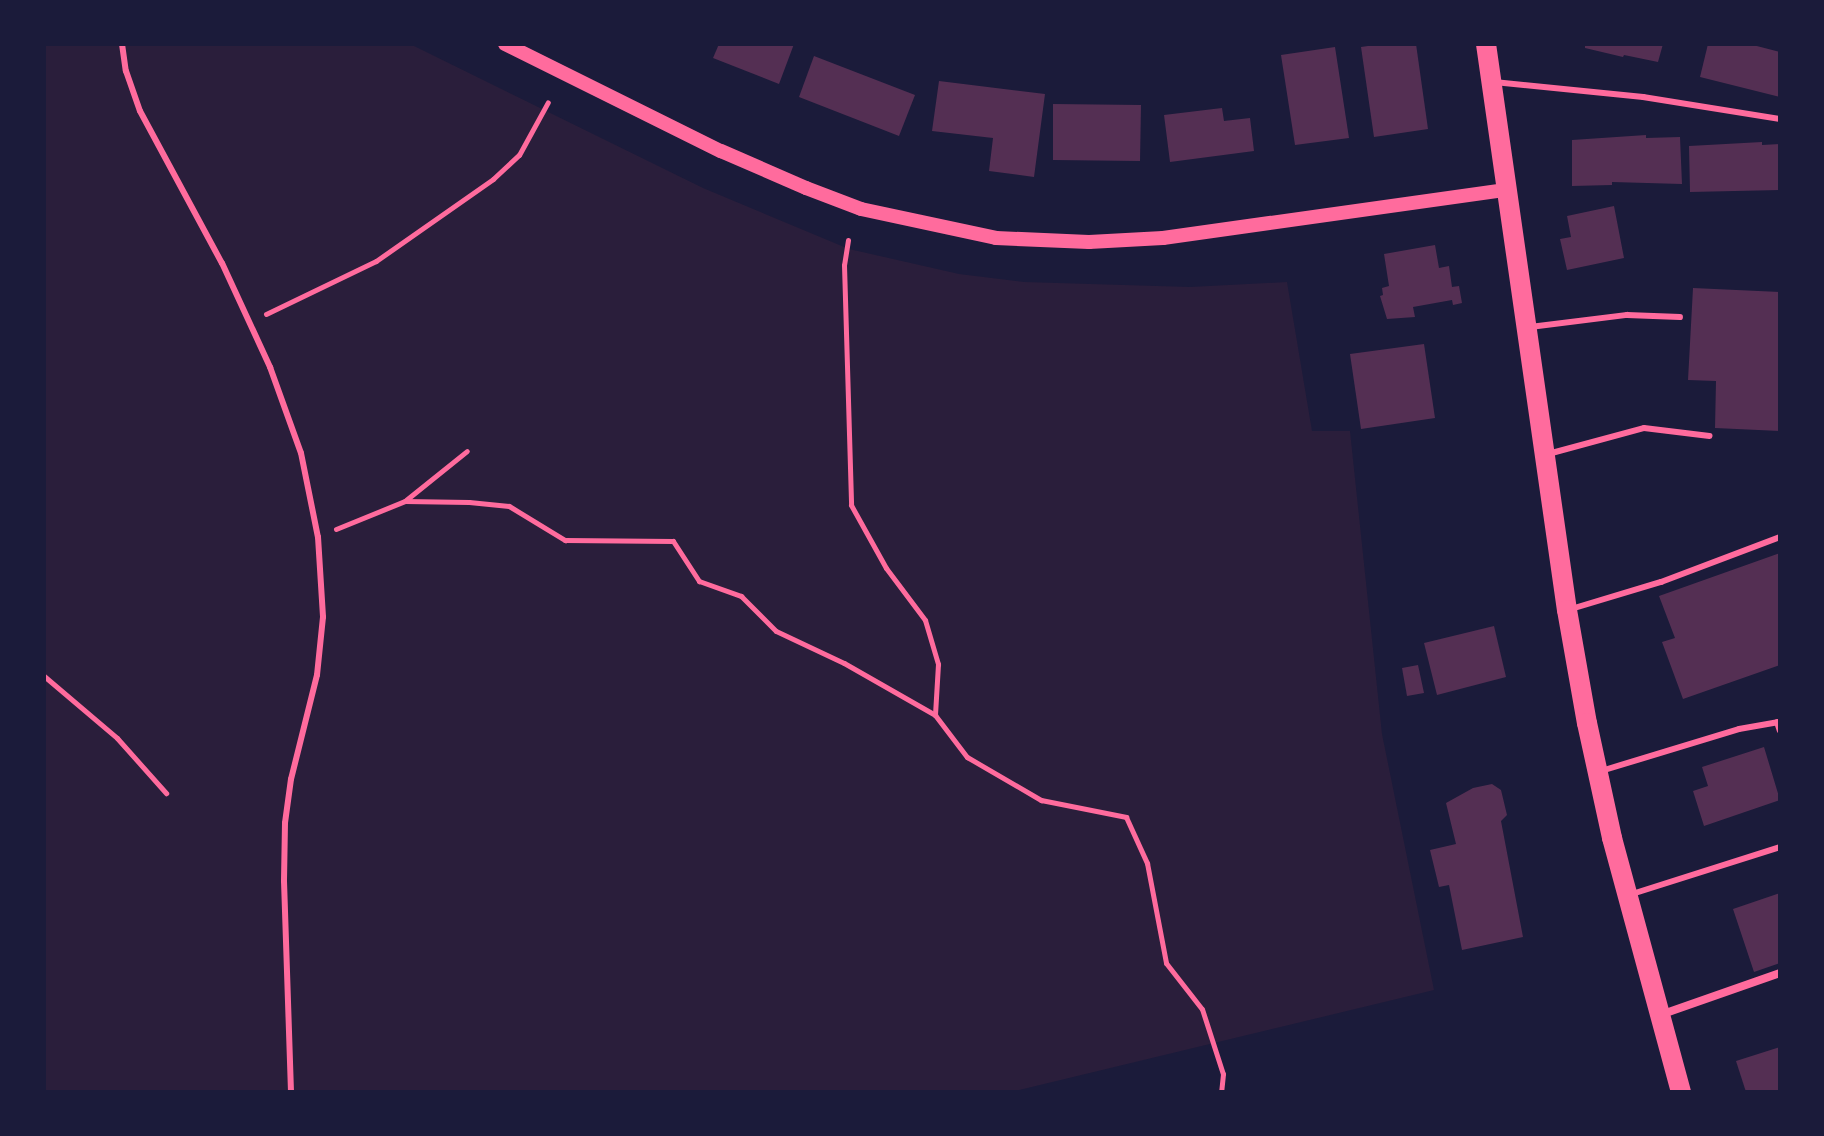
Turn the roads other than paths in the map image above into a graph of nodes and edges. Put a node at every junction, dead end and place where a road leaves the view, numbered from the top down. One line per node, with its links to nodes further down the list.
1 (122, 44): 19 (lane)
2 (505, 44): 6 (street)
3 (1486, 44): 4 (main road)
4 (1491, 81): 5 (lane); 6 (main road)
5 (1780, 119)
6 (1506, 190): 8 (main road)
7 (1680, 317): 8 (lane)
8 (1526, 327): 10 (main road)
9 (1710, 436): 10 (lane)
10 (1544, 455): 12 (main road)
11 (1780, 537): 12 (lane)
12 (1567, 610): 14 (main road)
13 (1780, 731): 14 (lane)
14 (1598, 772): 16 (main road)
15 (1780, 847): 16 (lane)
16 (1629, 895): 18 (main road)
17 (1780, 973): 18 (street)
18 (1659, 1016): 20 (main road)
19 (291, 1092)
20 (1681, 1092)

